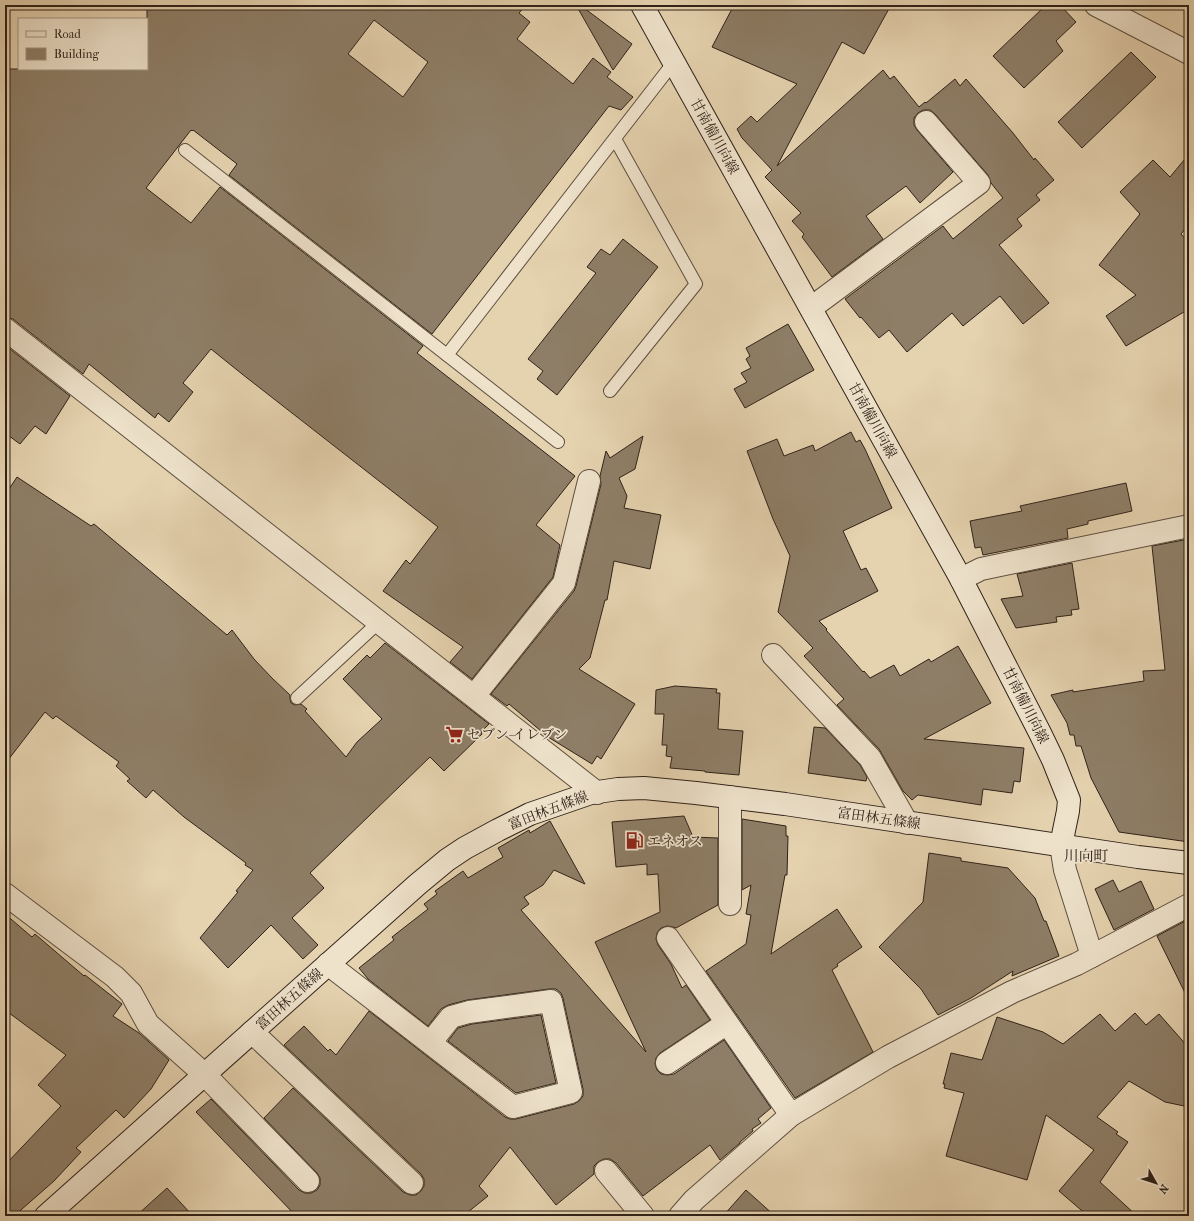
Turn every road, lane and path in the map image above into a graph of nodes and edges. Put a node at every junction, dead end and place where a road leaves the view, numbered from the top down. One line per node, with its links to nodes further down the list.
1 (642, 5): 4 (street, 甘南備川向線)
2 (1096, 5): 3 (street)
3 (1189, 54)
4 (674, 62): 6 (lane); 8 (street, 甘南備川向線)
5 (926, 122): 8 (street)
6 (615, 139): 10 (lane); 11 (lane)
7 (185, 150): 10 (lane)
8 (811, 308): 15 (street, 甘南備川向線)
9 (5, 329): 16 (street)
10 (447, 354): 12 (lane)
11 (610, 391)
12 (558, 442)
13 (589, 481): 18 (street)
14 (1189, 526): 15 (street)
15 (961, 579): 23 (street, 甘南備川向線)
16 (379, 622): 18 (street); 19 (lane)
17 (773, 655): 22 (street)
18 (474, 696): 20 (street)
19 (297, 698)
20 (597, 793): 21 (street, 富田林五條線); 30 (street, 富田林五條線)
21 (730, 797): 22 (street, 富田林五條線); 26 (street)
22 (907, 823): 23 (street, 富田林五條線)
23 (1061, 846): 24 (street, 富田林五條線); 29 (street)
24 (1189, 863)
25 (5, 894): 35 (street)
26 (730, 904)
27 (1189, 905): 29 (street)
28 (668, 938): 31 (street)
29 (1092, 956): 36 (street)
30 (328, 964): 32 (street, 富田林五條線); 33 (street)
31 (727, 1023): 34 (street); 36 (street)
32 (252, 1032): 35 (street, 富田林五條線); 39 (street)
33 (430, 1043): 33 (street)
34 (667, 1063)
35 (204, 1074): 38 (street); 40 (street, 富田林五條線)
36 (791, 1115): 42 (street)
37 (606, 1171): 41 (street)
38 (308, 1181)
39 (412, 1183)
40 (46, 1216)
41 (643, 1216)
42 (680, 1216)

